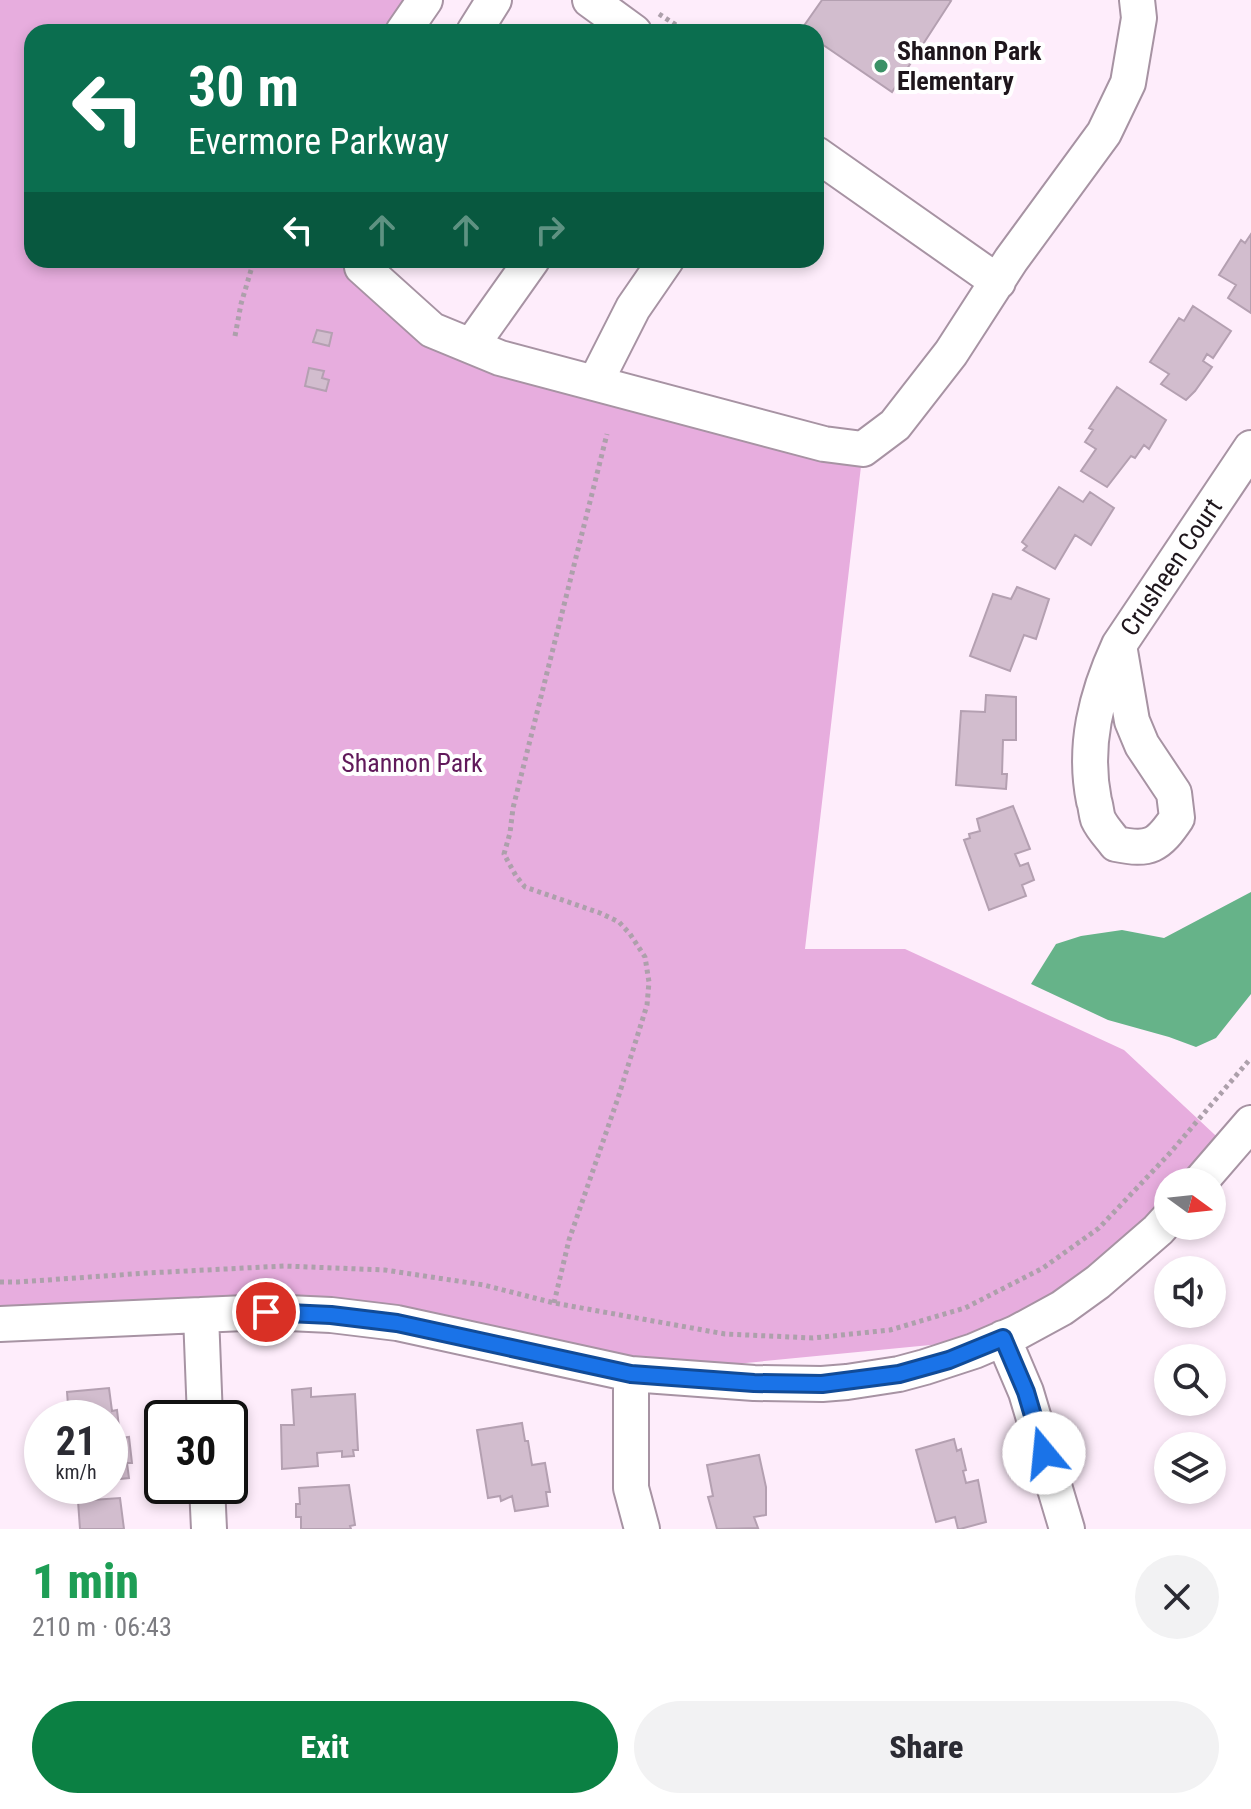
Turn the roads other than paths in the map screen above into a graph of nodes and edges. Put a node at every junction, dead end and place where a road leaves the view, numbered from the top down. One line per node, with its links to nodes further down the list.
1 (425, 0): 5 (street)
2 (494, 0): 6 (street)
3 (590, 0): 7 (street)
4 (1137, 0): 12 (street)
5 (408, 24)
6 (479, 24)
7 (623, 24)
8 (824, 160): 12 (street)
9 (363, 268): 13 (street)
10 (526, 268): 13 (street)
11 (660, 268): 14 (street)
12 (998, 282): 14 (street)
13 (471, 346): 14 (street)
14 (595, 383)
15 (1251, 448): 16 (street, Crusheen Court)
16 (1119, 645): 16 (street, Crusheen Court)
17 (1251, 1123): 18 (street)
18 (1212, 1168)
19 (1154, 1233): 22 (street)
20 (201, 1315): 21 (street); 23 (street); 24 (street)
21 (0, 1324)
22 (1003, 1338): 23 (street); 28 (street)
23 (631, 1374): 27 (street)
24 (204, 1400)
25 (208, 1504): 26 (street)
26 (209, 1529)
27 (642, 1529)
28 (1067, 1529)

